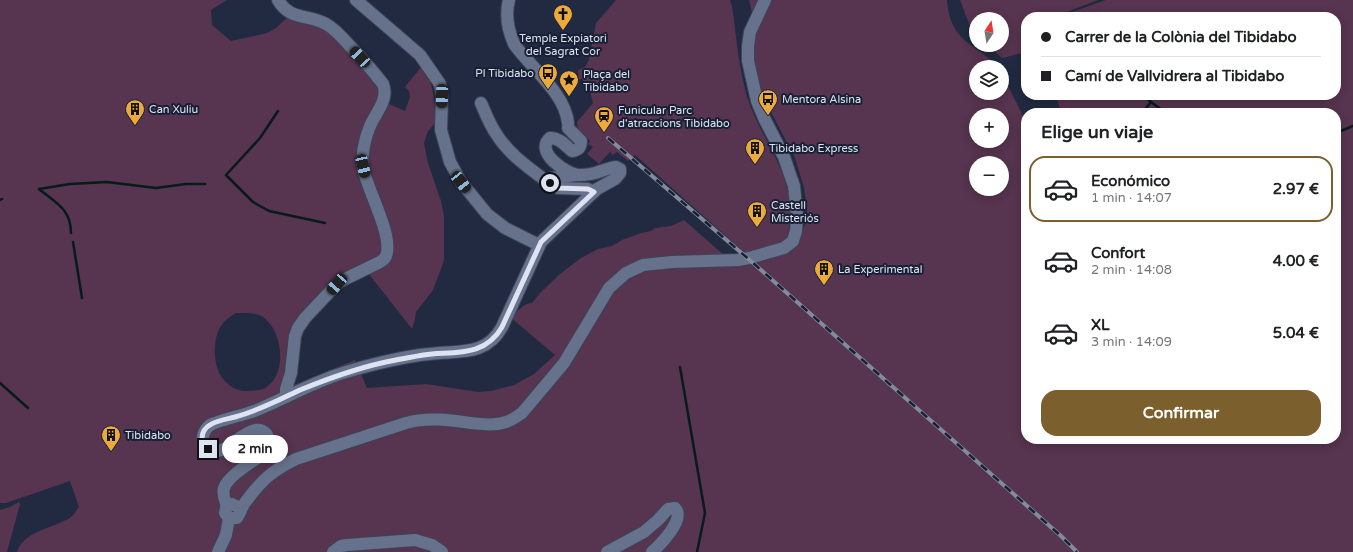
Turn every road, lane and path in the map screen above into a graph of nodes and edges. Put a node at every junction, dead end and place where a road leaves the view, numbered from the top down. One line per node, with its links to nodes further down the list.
1 (278, 0): 10 (street)
2 (356, 0): 9 (street)
3 (509, 0): 6 (street)
4 (765, 0): 11 (street)
5 (481, 103): 7 (street)
6 (576, 175): 7 (street); 8 (street)
7 (550, 183): 8 (street)
8 (594, 192): 9 (street)
9 (539, 245): 10 (street)
10 (286, 397): 11 (street)
11 (228, 512): 12 (street)
12 (218, 552)
13 (333, 552): 14 (street)
14 (442, 552)
15 (607, 552): 16 (street)
16 (652, 552)

